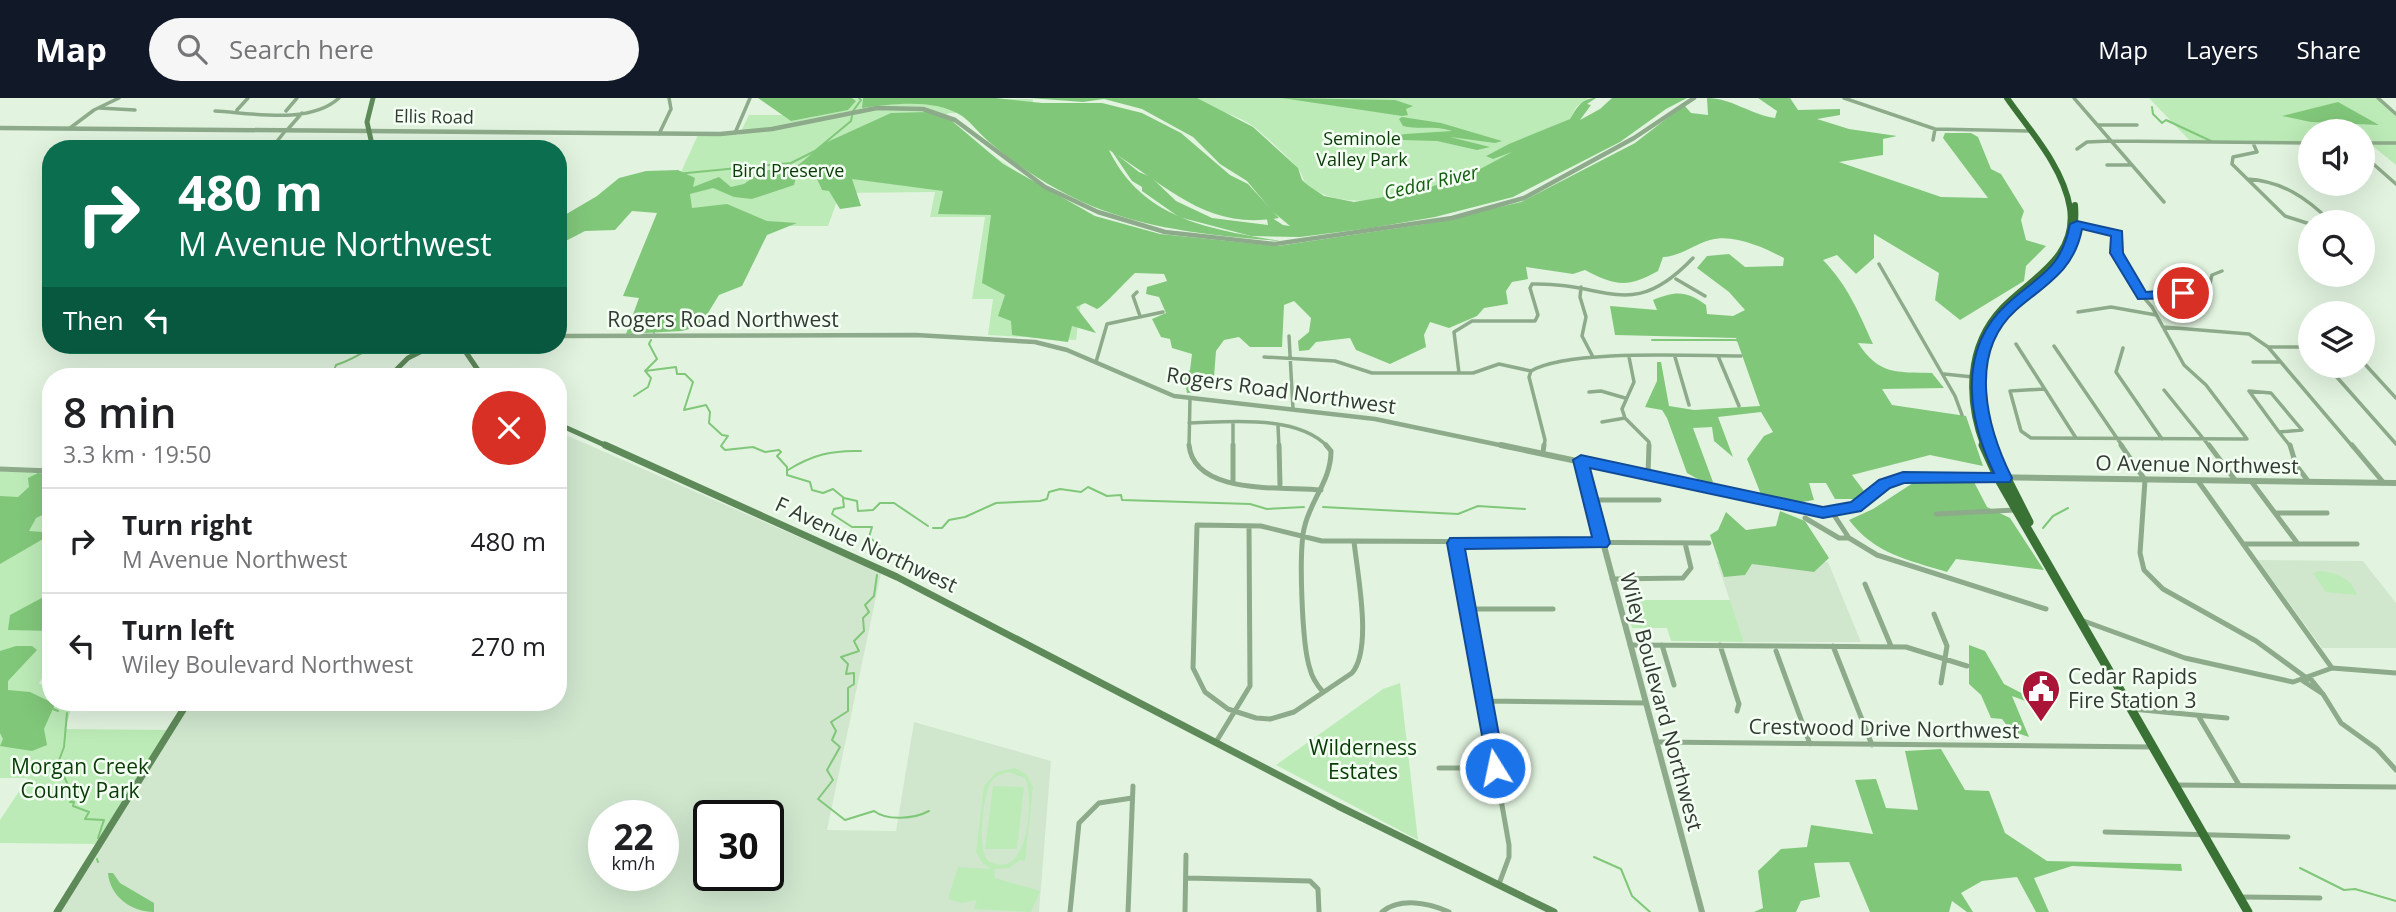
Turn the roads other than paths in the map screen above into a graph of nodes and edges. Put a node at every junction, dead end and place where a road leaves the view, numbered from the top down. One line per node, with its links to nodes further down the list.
1 (119, 98): 13 (street)
2 (248, 98): 16 (street)
3 (296, 98): 17 (street)
4 (339, 98): 18 (street)
5 (373, 98): 26 (main road)
6 (669, 98): 28 (street)
7 (750, 98): 29 (street)
8 (1694, 98): 29 (street, Ellis Road)
9 (1844, 98): 25 (street)
10 (2009, 98): 27 (main road); 47 (main road)
11 (2074, 98): 20 (street)
12 (2378, 98): 19 (street)
13 (98, 108): 14 (street); 23 (street)
14 (135, 110)
15 (215, 111): 16 (street)
16 (236, 111): 17 (street)
17 (286, 112): 18 (street)
18 (303, 112): 24 (street)
19 (2395, 112)
20 (2097, 125): 21 (street); 33 (street)
21 (2137, 125)
22 (0, 128): 23 (street, Ellis Road)
23 (70, 128): 24 (street, Ellis Road)
24 (289, 129): 26 (street, Ellis Road); 30 (street)
25 (1935, 129): 27 (street); 32 (street)
26 (367, 130): 28 (street, Ellis Road); 31 (main road)
27 (2029, 131): 47 (main road)
28 (659, 134): 29 (street, Ellis Road)
29 (735, 134)
30 (279, 140)
31 (370, 140)
32 (1933, 140)
33 (2111, 141): 34 (street); 38 (street); 40 (street)
34 (2253, 142): 35 (street); 42 (street)
35 (2298, 143)
36 (2375, 143): 37 (street)
37 (2396, 143)
38 (2077, 149)
39 (2108, 165): 40 (street)
40 (2132, 165): 44 (street)
41 (2375, 165): 43 (street)
42 (2246, 179): 45 (street); 46 (street)
43 (2396, 184)
44 (2164, 202)
45 (2318, 210)
46 (2298, 220)
47 (2074, 223): 55 (street); 84 (main road)
48 (1693, 258): 51 (street)
49 (1880, 264): 82 (street)
50 (2222, 271): 55 (street)
51 (1676, 279): 52 (street); 54 (street)
52 (1581, 287): 72 (street); 81 (street)
53 (1137, 292): 59 (street)
54 (1706, 296)
55 (2142, 296): 58 (street)
56 (2078, 312): 58 (street)
57 (1163, 313): 59 (street)
58 (2157, 315): 60 (street)
59 (1140, 316): 76 (street)
60 (2163, 327): 65 (street); 106 (street)
61 (567, 336): 76 (street, Rogers Road Northwest)
62 (1289, 336): 75 (street)
63 (2015, 344): 86 (street)
64 (2054, 346): 104 (street)
65 (2268, 347): 66 (street); 78 (street)
66 (2298, 347)
67 (2123, 348): 105 (street)
68 (416, 354): 79 (main road)
69 (1718, 356): 70 (street); 74 (street); 93 (street)
70 (1741, 356)
71 (1264, 357): 75 (street)
72 (1593, 357): 73 (street); 80 (street)
73 (1629, 357): 74 (street); 90 (street)
74 (1675, 357): 92 (street)
75 (1290, 360): 81 (street); 94 (street)
76 (1096, 362): 89 (street, Rogers Road Northwest)
77 (2253, 362): 78 (street)
78 (2281, 362): 120 (street)
79 (398, 368)
80 (1531, 371): 81 (street); 108 (street)
81 (1459, 373)
82 (1943, 374): 84 (street); 95 (street)
83 (2375, 375): 91 (street)
84 (1976, 377): 113 (main road)
85 (2338, 378): 107 (street)
86 (2044, 389): 103 (street); 103 (street)
87 (2164, 390): 106 (street)
88 (1589, 392): 90 (street)
89 (1190, 398): 94 (street, Rogers Road Northwest); 98 (street)
90 (1625, 398): 96 (street)
91 (2396, 398)
92 (1689, 405)
93 (1739, 406)
94 (1293, 409): 108 (street, Rogers Road Northwest)
95 (1962, 415)
96 (1625, 418): 97 (street); 112 (street)
97 (1602, 422)
98 (1189, 423): 99 (street); 118 (street)
99 (1233, 423): 100 (street); 118 (street)
100 (1279, 426): 122 (street); 123 (street)
101 (567, 428): 173 (main road, F Avenue Northwest)
102 (2279, 432): 102 (street); 119 (street)
103 (2077, 439): 104 (street)
104 (2118, 439): 105 (street); 114 (street)
105 (2163, 440): 106 (street)
106 (2205, 440): 116 (street)
107 (2396, 444)
108 (1544, 452): 109 (street, Rogers Road Northwest)
109 (1581, 460): 112 (street, Rogers Road Northwest); 124 (street, Wiley Boulevard Northwest)
110 (0, 469): 111 (street)
111 (42, 471)
112 (1648, 474): 127 (street, Rogers Road Northwest)
113 (2001, 478): 114 (street, O Avenue Northwest); 126 (main road); 127 (street, Rogers Road Northwest)
114 (2145, 480): 115 (street, O Avenue Northwest); 160 (street)
115 (2198, 481): 116 (street, O Avenue Northwest); 140 (street)
116 (2235, 481): 117 (street, O Avenue Northwest)
117 (2251, 481): 119 (street, O Avenue Northwest); 128 (street)
118 (1233, 482): 122 (street)
119 (2309, 482): 120 (street, O Avenue Northwest)
120 (2383, 482): 121 (street, O Avenue Northwest)
121 (2396, 482)
122 (1280, 485): 123 (street)
123 (1321, 490): 133 (street)
124 (1590, 500): 125 (street); 137 (street, Wiley Boulevard Northwest)
125 (1658, 500)
126 (2020, 510): 130 (street); 149 (main road)
127 (1832, 512): 134 (street)
128 (2274, 513): 129 (street); 141 (street)
129 (2327, 513)
130 (1936, 514)
131 (1805, 518): 134 (street)
132 (1249, 526): 133 (street); 169 (street); 169 (street)
133 (1302, 537): 135 (street); 163 (street)
134 (1849, 538): 147 (street)
135 (1354, 541): 136 (street); 163 (street)
136 (1456, 543): 137 (street); 145 (street)
137 (1602, 543): 138 (street); 143 (street, Wiley Boulevard Northwest)
138 (1685, 543): 139 (street); 143 (street)
139 (1709, 543)
140 (2244, 544): 141 (street); 158 (street)
141 (2298, 544): 142 (street)
142 (2357, 544)
143 (1611, 579): 150 (street, Wiley Boulevard Northwest)
144 (1865, 584): 154 (street)
145 (1468, 608): 146 (street); 164 (street)
146 (1553, 609)
147 (2046, 609)
148 (1934, 614): 156 (street)
149 (2081, 620): 160 (street); 166 (main road)
150 (1629, 645): 151 (street); 165 (street, Wiley Boulevard Northwest)
151 (1662, 645): 152 (street); 162 (street)
152 (1720, 646): 153 (street); 168 (street)
153 (1833, 646): 154 (street); 175 (street)
154 (1891, 646): 156 (street)
155 (1776, 652): 174 (street)
156 (1946, 659): 157 (street); 161 (street)
157 (1967, 666)
158 (2332, 668): 159 (street); 160 (street)
159 (2396, 673)
160 (2307, 680): 179 (street)
161 (1941, 683)
162 (1674, 685)
163 (1324, 692): 169 (street)
164 (1483, 701): 165 (street); 178 (street)
165 (1645, 704): 172 (street, Wiley Boulevard Northwest)
166 (2132, 709): 170 (street); 176 (main road)
167 (182, 711): 193 (main road)
168 (1737, 711)
169 (1236, 712): 173 (street)
170 (2199, 716): 171 (street); 181 (street)
171 (2227, 718)
172 (1656, 742): 174 (street, Crestwood Drive Northwest); 201 (street, Wiley Boulevard Northwest)
173 (1215, 743): 190 (main road, F Avenue Northwest)
174 (1810, 744): 175 (street, Crestwood Drive Northwest)
175 (1872, 744): 176 (street, Crestwood Drive Northwest)
176 (2154, 747): 180 (main road)
177 (1439, 768): 178 (street)
178 (1495, 768): 190 (street)
179 (2396, 770)
180 (2176, 785): 181 (street); 186 (main road)
181 (2240, 785): 183 (street)
182 (1133, 786): 184 (street)
183 (2396, 787)
184 (1132, 798): 194 (street); 195 (street)
185 (2105, 832): 186 (street)
186 (2205, 837): 187 (street); 191 (main road)
187 (2288, 837)
188 (1186, 855): 189 (street)
189 (1186, 878): 196 (street); 197 (street)
190 (1499, 885): 200 (main road, F Avenue Northwest)
191 (2239, 897): 192 (street); 202 (main road)
192 (2320, 898)
193 (57, 912)
194 (1070, 912)
195 (1128, 912)
196 (1185, 912)
197 (1319, 912)
198 (1382, 912): 199 (street)
199 (1449, 912)
200 (1554, 912)
201 (1702, 912)
202 (2248, 912)

